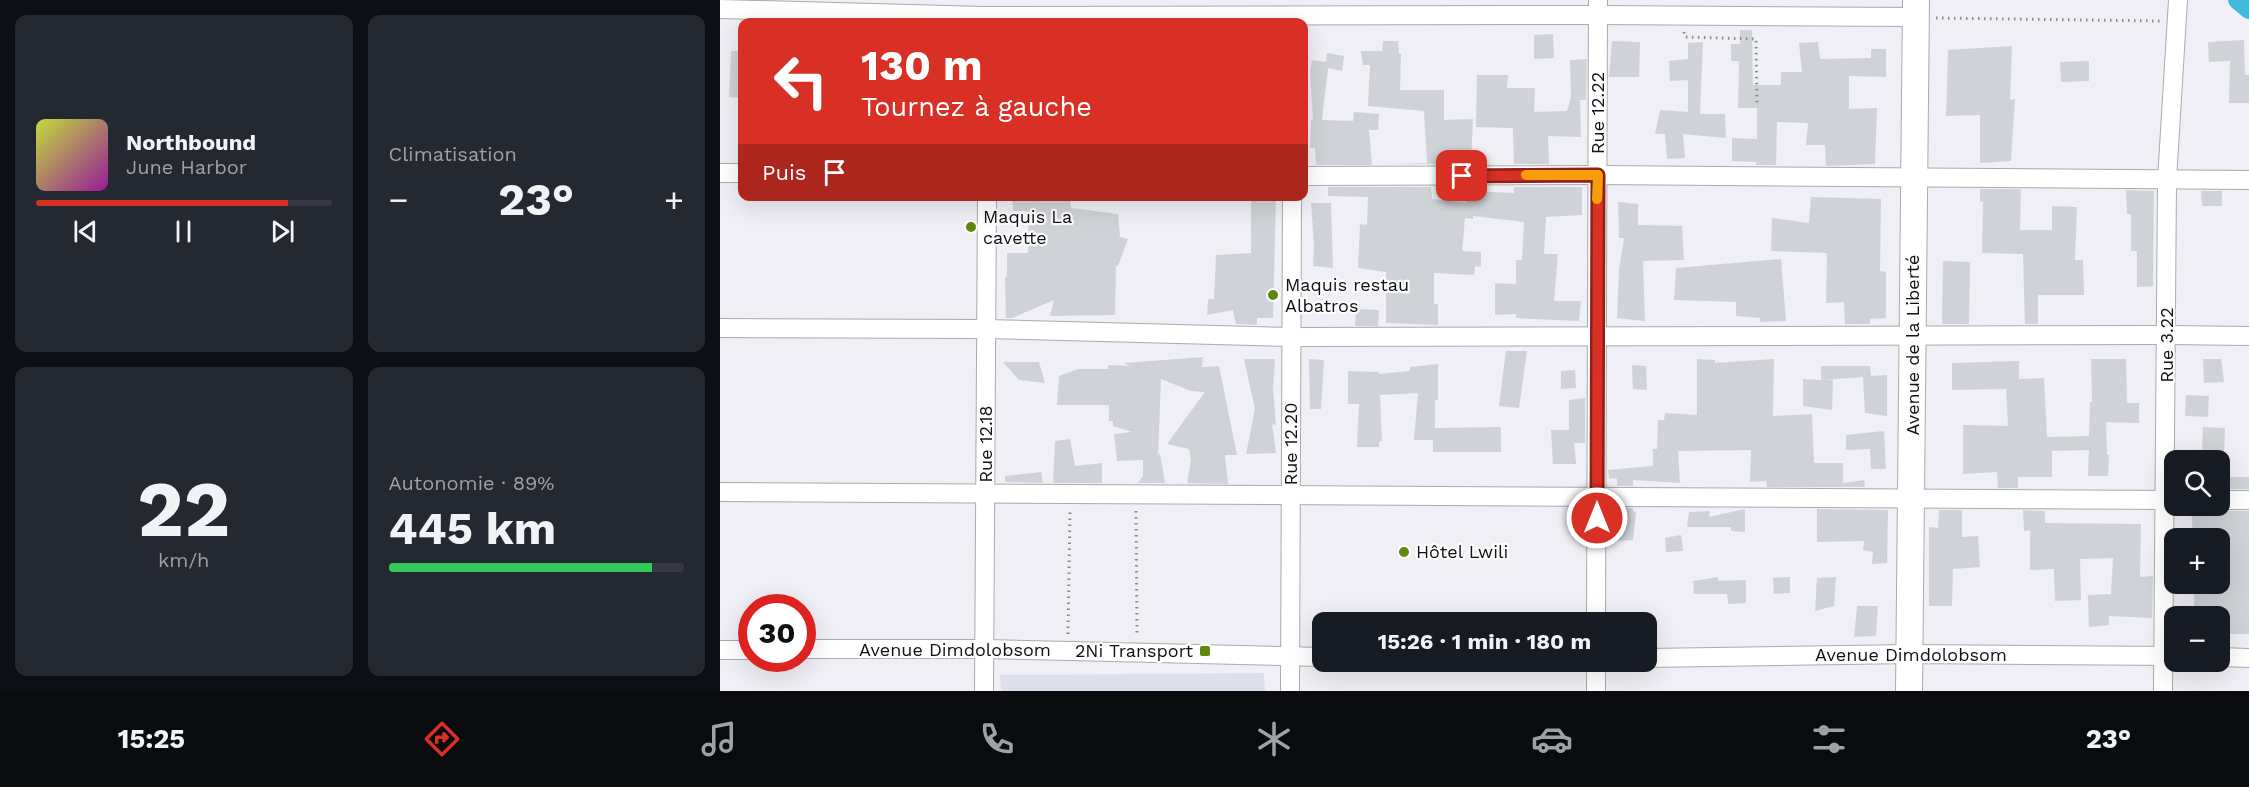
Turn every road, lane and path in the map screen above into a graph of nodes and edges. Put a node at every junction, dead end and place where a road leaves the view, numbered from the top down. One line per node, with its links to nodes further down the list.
1 (2178, 0): 15 (street, Rue 3.22)
2 (1598, 7): 5 (street); 7 (street); 12 (street, Rue 12.22)
3 (720, 9): 6 (street)
4 (1916, 9): 7 (street); 8 (path); 14 (main road, Avenue de la Liberté)
5 (1295, 12): 6 (street)
6 (985, 13)
7 (1684, 16): 9 (path)
8 (2167, 21)
9 (1757, 107)
10 (720, 173): 11 (street)
11 (738, 173)
12 (1598, 175): 13 (street); 14 (street); 23 (street, Rue 12.22)
13 (1308, 176)
14 (1914, 177): 15 (street); 21 (main road, Avenue de la Liberté)
15 (2167, 180): 16 (street); 22 (street, Rue 3.22)
16 (2249, 180)
17 (987, 201): 20 (street, Rue 12.18)
18 (1292, 201): 25 (street, Rue 12.20)
19 (720, 328): 20 (street)
20 (986, 329): 25 (street); 28 (street, Rue 12.18)
21 (1914, 335): 22 (street); 23 (street); 32 (main road, Avenue de la Liberté)
22 (2167, 335): 24 (street); 26 (street, Rue 3.22)
23 (1597, 336): 25 (street); 33 (street, Rue 12.22)
24 (2249, 336)
25 (1291, 337): 31 (street, Rue 12.20)
26 (2169, 450)
27 (720, 492): 28 (street)
28 (986, 494): 29 (street); 40 (street, Rue 12.18)
29 (1071, 494): 30 (street); 44 (path)
30 (1136, 495): 31 (street); 45 (path)
31 (1291, 495): 33 (street); 48 (street, Rue 12.20)
32 (1912, 497): 33 (street); 34 (street); 46 (main road, Avenue de la Liberté)
33 (1597, 498): 39 (street, Rue 12.22)
34 (2164, 500)
35 (2230, 500): 36 (street)
36 (2249, 500)
37 (2170, 516): 38 (street, Rue 3.22)
38 (2169, 606)
39 (1596, 612)
40 (984, 649): 43 (street, Avenue Dimdolobsom); 44 (street, Avenue Dimdolobsom); 55 (street, Rue 12.18)
41 (720, 650): 42 (street)
42 (738, 650)
43 (816, 650)
44 (1068, 651): 45 (street, Avenue Dimdolobsom)
45 (1138, 653): 48 (street, Avenue Dimdolobsom)
46 (1910, 654): 47 (street, Avenue Dimdolobsom); 51 (street, Avenue Dimdolobsom); 58 (main road, Avenue de la Liberté)
47 (2164, 656)
48 (1290, 657): 49 (street, Avenue Dimdolobsom); 56 (street, Rue 12.20)
49 (1312, 657)
50 (2230, 657): 52 (street)
51 (1657, 658)
52 (2249, 658)
53 (1596, 672): 57 (street)
54 (2166, 672): 59 (street, Rue 3.22)
55 (984, 691)
56 (1290, 691)
57 (1596, 691)
58 (1909, 691)
59 (2163, 691)

